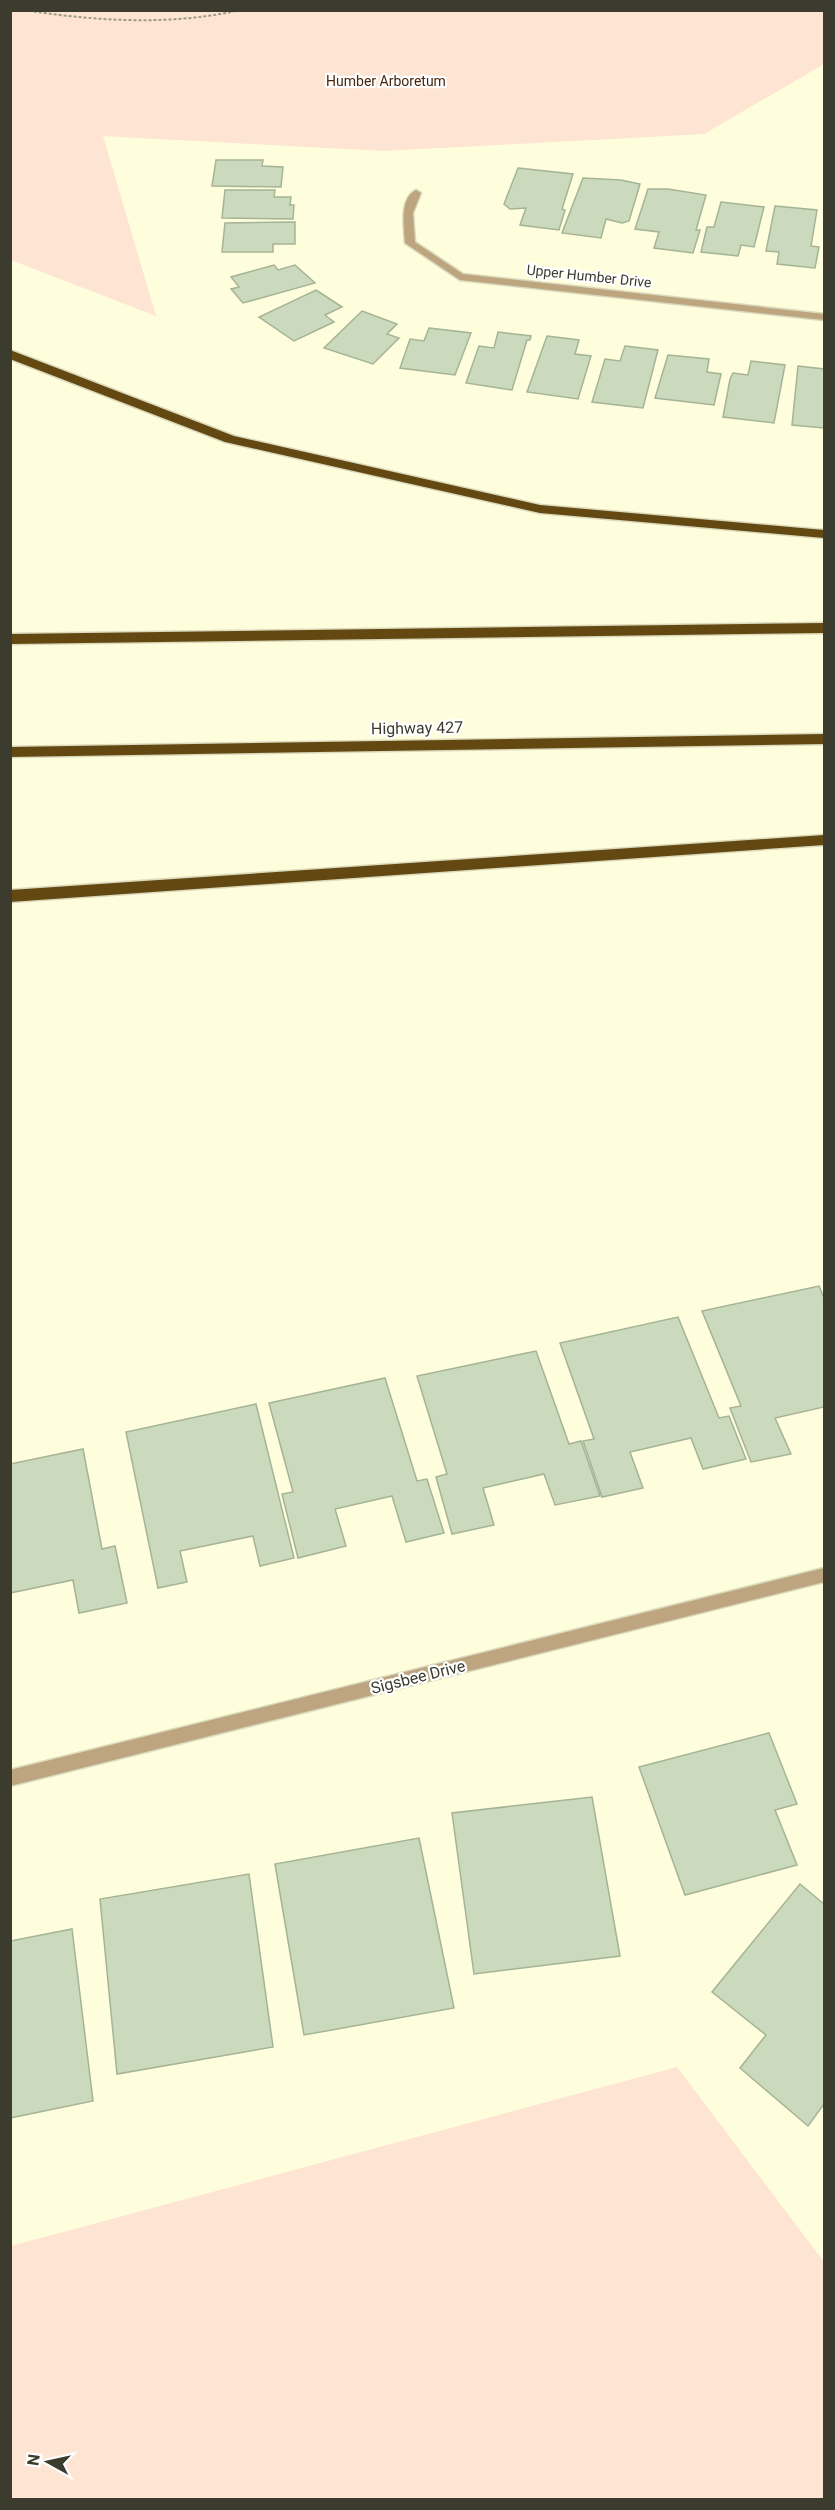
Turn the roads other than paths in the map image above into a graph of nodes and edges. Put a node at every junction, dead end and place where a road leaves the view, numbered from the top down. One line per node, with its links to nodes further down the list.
1 (416, 193): 2 (street, Upper Humber Drive)
2 (825, 316)
3 (10, 354): 4 (highway)
4 (825, 534)
5 (825, 628): 6 (highway)
6 (10, 639)
7 (825, 739): 8 (highway, Highway 427)
8 (10, 752)
9 (825, 840): 10 (highway)
10 (10, 896)
11 (825, 1575): 12 (street, Sigsbee Drive)
12 (10, 1779)

